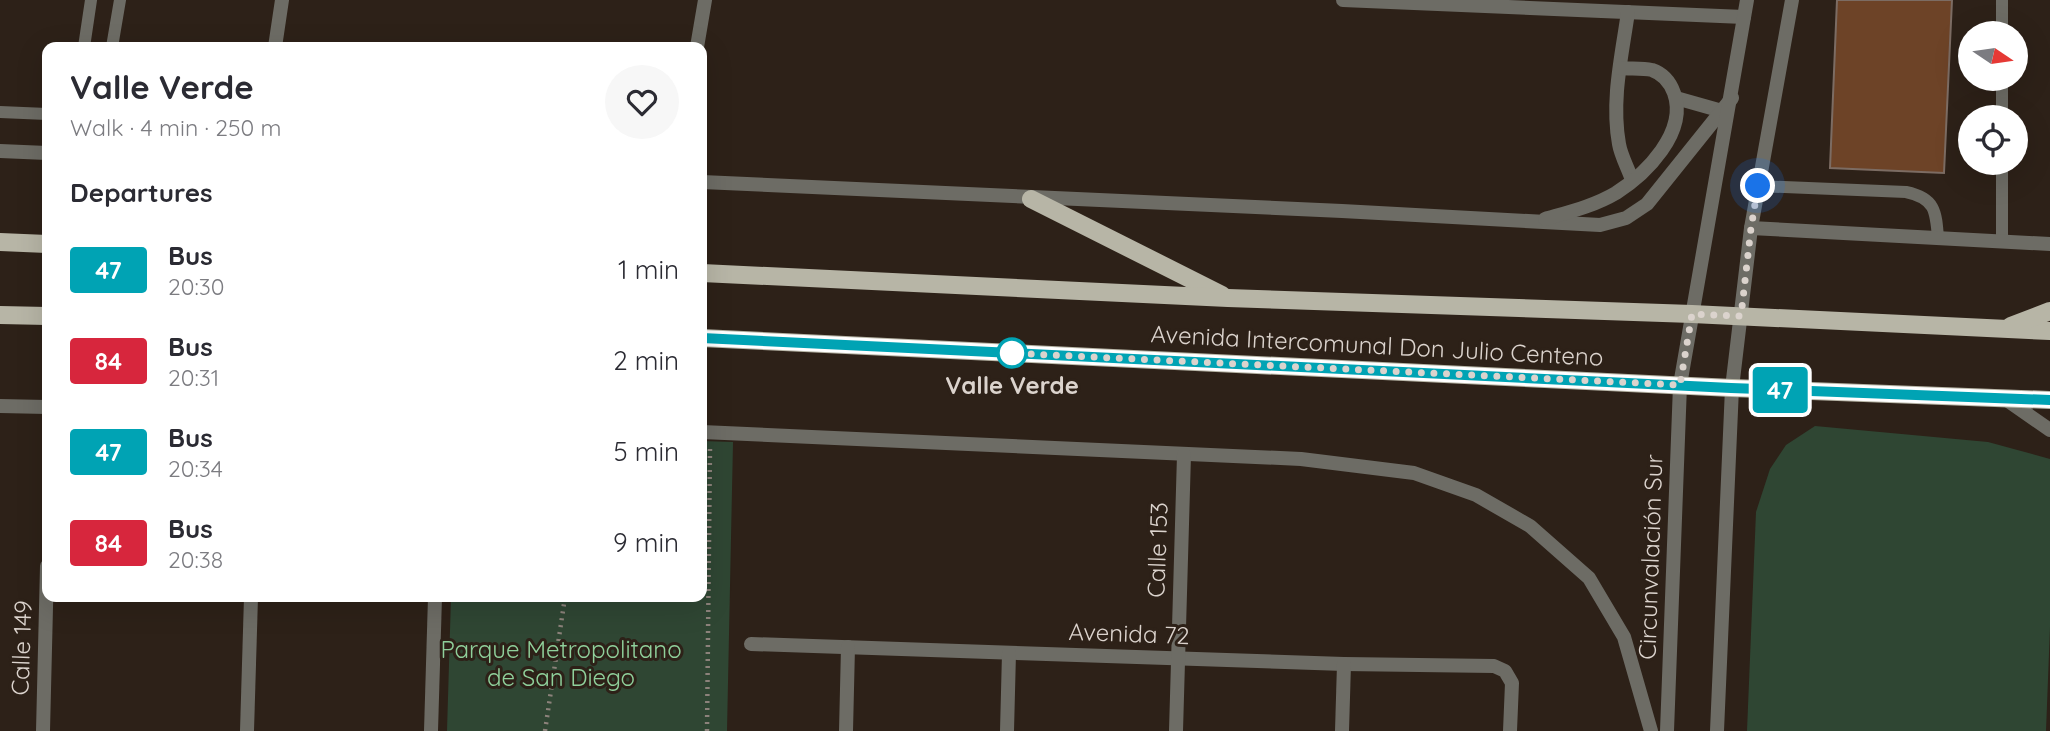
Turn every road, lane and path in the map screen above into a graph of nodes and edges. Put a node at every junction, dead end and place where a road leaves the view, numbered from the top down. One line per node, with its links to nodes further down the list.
1 (92, 0): 13 (lane)
2 (120, 0): 14 (lane)
3 (282, 0): 15 (street)
4 (705, 0): 16 (street)
5 (1343, 0): 9 (street)
6 (1747, 0): 11 (street, Circunvalación Sur)
7 (1792, 0): 28 (street)
8 (2002, 0): 12 (lane)
9 (1535, 4): 10 (street)
10 (1628, 12): 11 (street); 17 (street)
11 (1744, 17): 19 (street, Circunvalación Sur)
12 (2002, 21)
13 (85, 42)
14 (113, 42)
15 (276, 42)
16 (698, 42)
17 (1620, 68): 18 (street); 26 (street)
18 (1676, 98): 20 (street); 26 (street)
19 (1732, 98): 20 (street); 40 (street, Circunvalación Sur)
20 (1721, 111): 30 (street)
21 (0, 113): 22 (lane)
22 (42, 114)
23 (0, 150): 24 (street)
24 (42, 153)
25 (2003, 175): 33 (lane)
26 (1632, 180): 30 (street)
27 (707, 182): 29 (street)
28 (1758, 186): 31 (street); 32 (lane)
29 (1031, 199): 30 (street); 38 (main road)
30 (1534, 222)
31 (1751, 228): 32 (street); 43 (street)
32 (1938, 238): 33 (street)
33 (2002, 241): 36 (street)
34 (0, 242): 35 (main road)
35 (42, 244)
36 (2050, 244)
37 (707, 273): 38 (main road, Avenida Intercomunal Don Julio Centeno)
38 (1228, 298): 40 (main road, Avenida Intercomunal Don Julio Centeno)
39 (2050, 312): 44 (main road)
40 (1692, 314): 43 (main road, Avenida Intercomunal Don Julio Centeno); 47 (street, Circunvalación Sur)
41 (0, 315): 42 (main road)
42 (42, 316)
43 (1741, 316): 44 (main road, Avenida Intercomunal Don Julio Centeno); 48 (street)
44 (2004, 329): 45 (main road, Avenida Intercomunal Don Julio Centeno)
45 (2050, 331)
46 (707, 338): 47 (main road, Avenida Intercomunal Don Julio Centeno)
47 (1680, 385): 48 (main road, Avenida Intercomunal Don Julio Centeno); 77 (street, Circunvalación Sur)
48 (1731, 388): 49 (main road, Avenida Intercomunal Don Julio Centeno); 78 (street)
49 (2003, 397): 50 (main road, Avenida Intercomunal Don Julio Centeno); 53 (street)
50 (2050, 400)
51 (0, 406): 52 (street)
52 (42, 407)
53 (2050, 430)
54 (707, 433): 55 (street)
55 (1184, 455): 64 (street, Calle 153); 76 (street)
56 (707, 525): 70 (path)
57 (46, 602): 66 (street, Calle 149)
58 (250, 602): 67 (street)
59 (435, 602): 68 (street)
60 (564, 602): 69 (path)
61 (751, 644): 62 (street, Avenida 72)
62 (848, 648): 63 (street, Avenida 72); 71 (street)
63 (1009, 653): 64 (street, Avenida 72); 72 (street)
64 (1178, 659): 65 (street, Avenida 72); 73 (street, Calle 153)
65 (1344, 664): 74 (street); 75 (street, Avenida 72)
66 (43, 731)
67 (247, 731)
68 (431, 731)
69 (545, 731)
70 (707, 731)
71 (846, 731)
72 (1007, 731)
73 (1176, 731)
74 (1342, 731)
75 (1510, 731)
76 (1651, 731)
77 (1667, 731)
78 (1717, 731)

